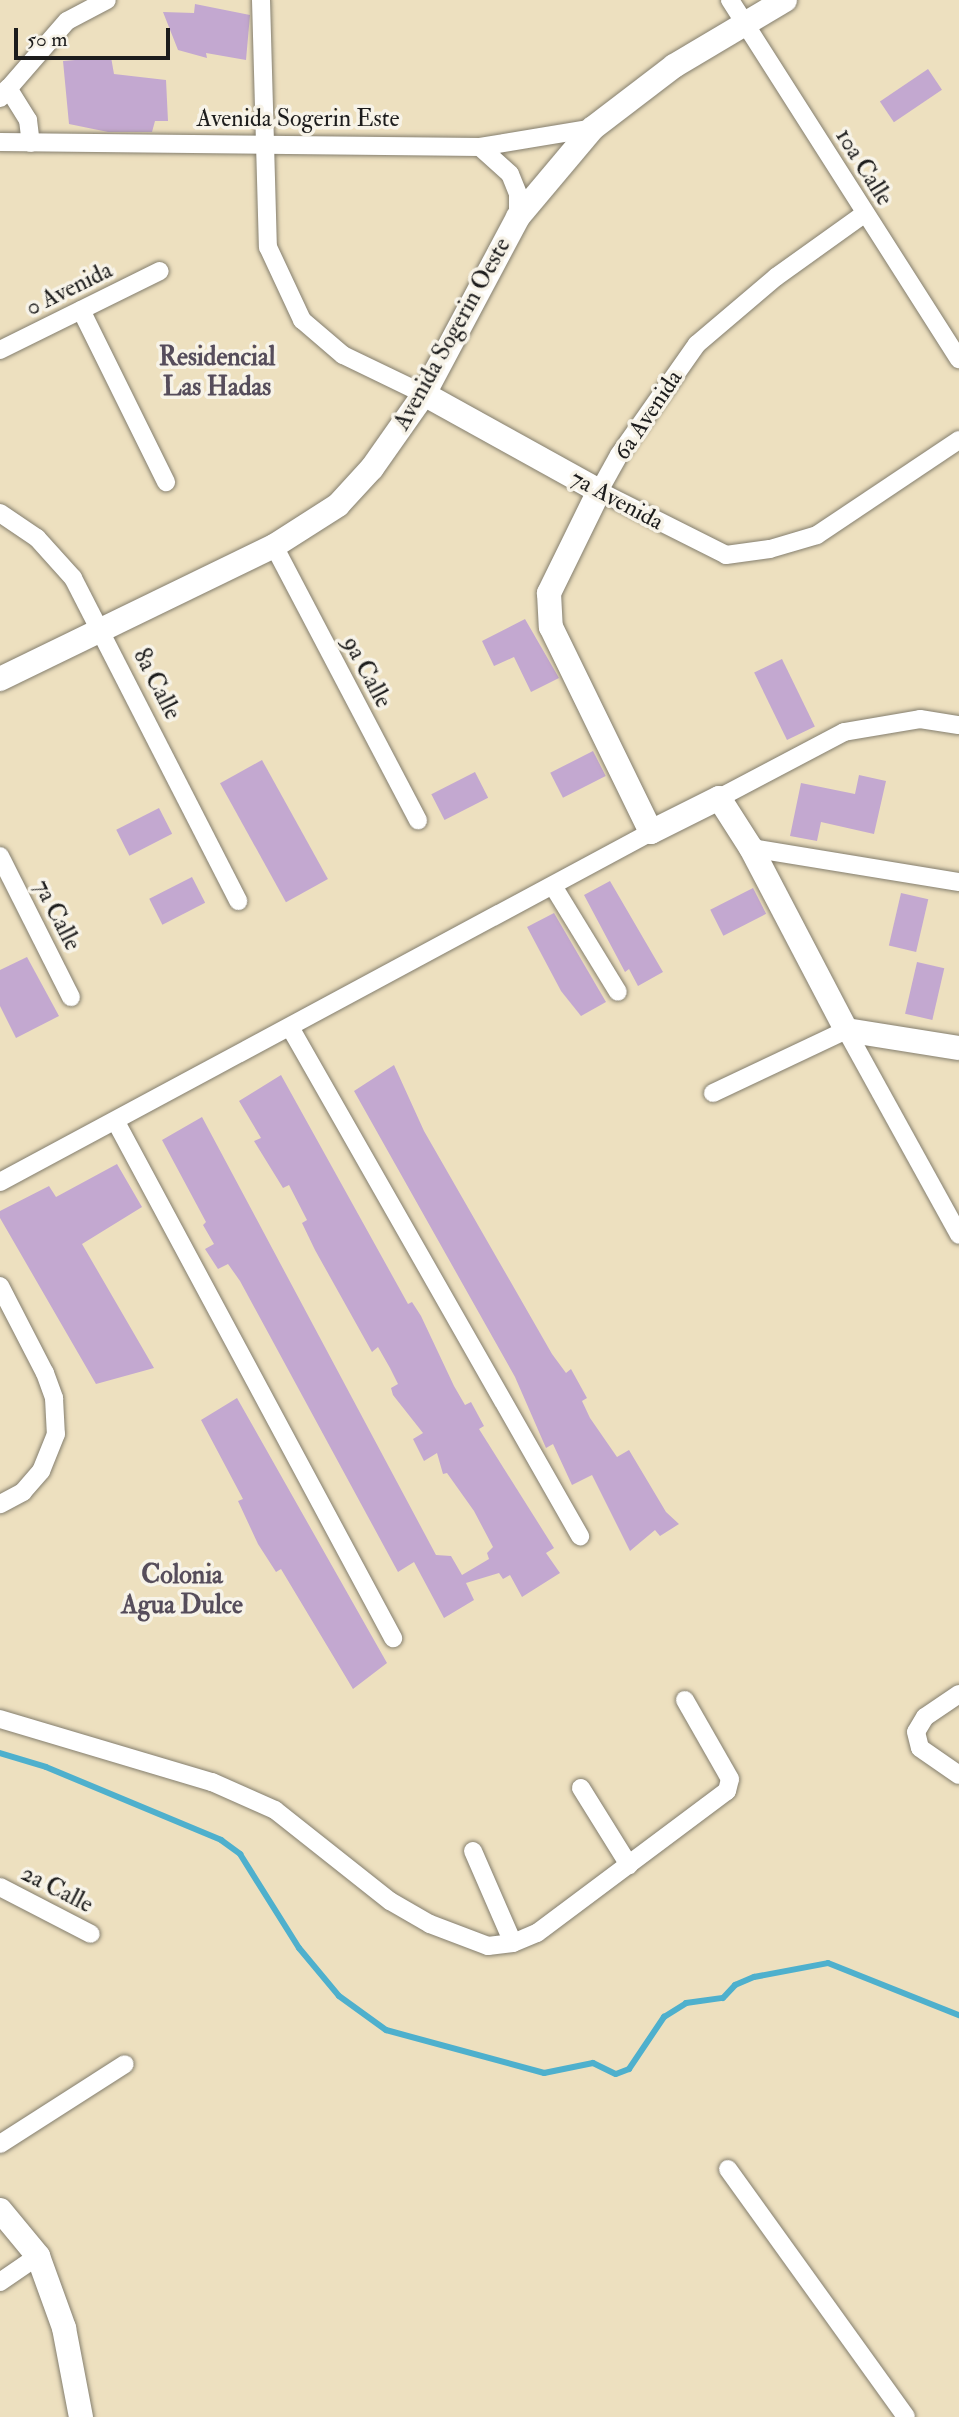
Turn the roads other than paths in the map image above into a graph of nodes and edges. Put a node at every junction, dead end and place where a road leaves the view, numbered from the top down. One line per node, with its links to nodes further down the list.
1 (107, 0): 6 (street)
2 (261, 0): 10 (street, 7a Avenida)
3 (730, 0): 5 (street, 10a Calle)
4 (785, 0): 5 (street, Avenida Sogerin Oeste)
5 (745, 24): 7 (street, Avenida Sogerin Oeste); 12 (street, 10a Calle)
6 (4, 93): 9 (street)
7 (593, 128): 11 (street, Avenida Sogerin Este); 13 (street, Avenida Sogerin Oeste)
8 (0, 142): 9 (street, Avenida Sogerin Este)
9 (31, 143): 10 (street, Avenida Sogerin Este)
10 (262, 143): 11 (street, Avenida Sogerin Este); 18 (street, 7a Avenida)
11 (480, 147): 13 (street)
12 (864, 214): 17 (street, 10a Calle); 21 (street, 6a Avenida)
13 (518, 217): 18 (street, Avenida Sogerin Oeste)
14 (160, 271): 15 (street, 0 Avenida)
15 (81, 310): 16 (street, 0 Avenida); 20 (street)
16 (0, 350)
17 (959, 359)
18 (424, 394): 21 (street, 7a Avenida); 23 (street, Avenida Sogerin Oeste)
19 (959, 440): 21 (street, 7a Avenida)
20 (166, 482)
21 (599, 491): 29 (street, 6a Avenida)
22 (0, 513): 24 (street, 8a Calle)
23 (274, 546): 24 (street, Avenida Sogerin Oeste); 28 (street, 9a Calle)
24 (102, 630): 25 (street, Avenida Sogerin Oeste); 34 (street, 8a Calle)
25 (0, 679)
26 (959, 725): 27 (street)
27 (719, 798): 29 (street); 30 (street)
28 (418, 820)
29 (650, 832): 33 (street)
30 (751, 848): 32 (street); 38 (street)
31 (0, 856): 36 (street, 7a Calle)
32 (959, 882)
33 (552, 886): 35 (street); 37 (street)
34 (238, 901)
35 (618, 992)
36 (71, 997)
37 (291, 1029): 41 (street); 46 (street)
38 (846, 1030): 39 (street); 40 (street); 43 (street)
39 (959, 1048)
40 (713, 1093)
41 (116, 1122): 42 (street); 47 (street)
42 (0, 1182)
43 (959, 1235)
44 (0, 1286): 45 (street)
45 (0, 1504)
46 (580, 1536)
47 (393, 1637)
48 (959, 1694): 51 (street)
49 (685, 1700): 54 (street)
50 (0, 1719): 57 (street)
51 (959, 1775)
52 (581, 1788): 54 (street)
53 (473, 1851): 57 (street)
54 (629, 1865): 57 (street)
55 (0, 1887): 56 (street, 2a Calle)
56 (91, 1934)
57 (513, 1943)
58 (125, 2064): 59 (street)
59 (0, 2144)
60 (728, 2169): 65 (street)
61 (0, 2210): 62 (street)
62 (38, 2256): 63 (street); 64 (street)
63 (0, 2282)
64 (80, 2417)
65 (906, 2417)

